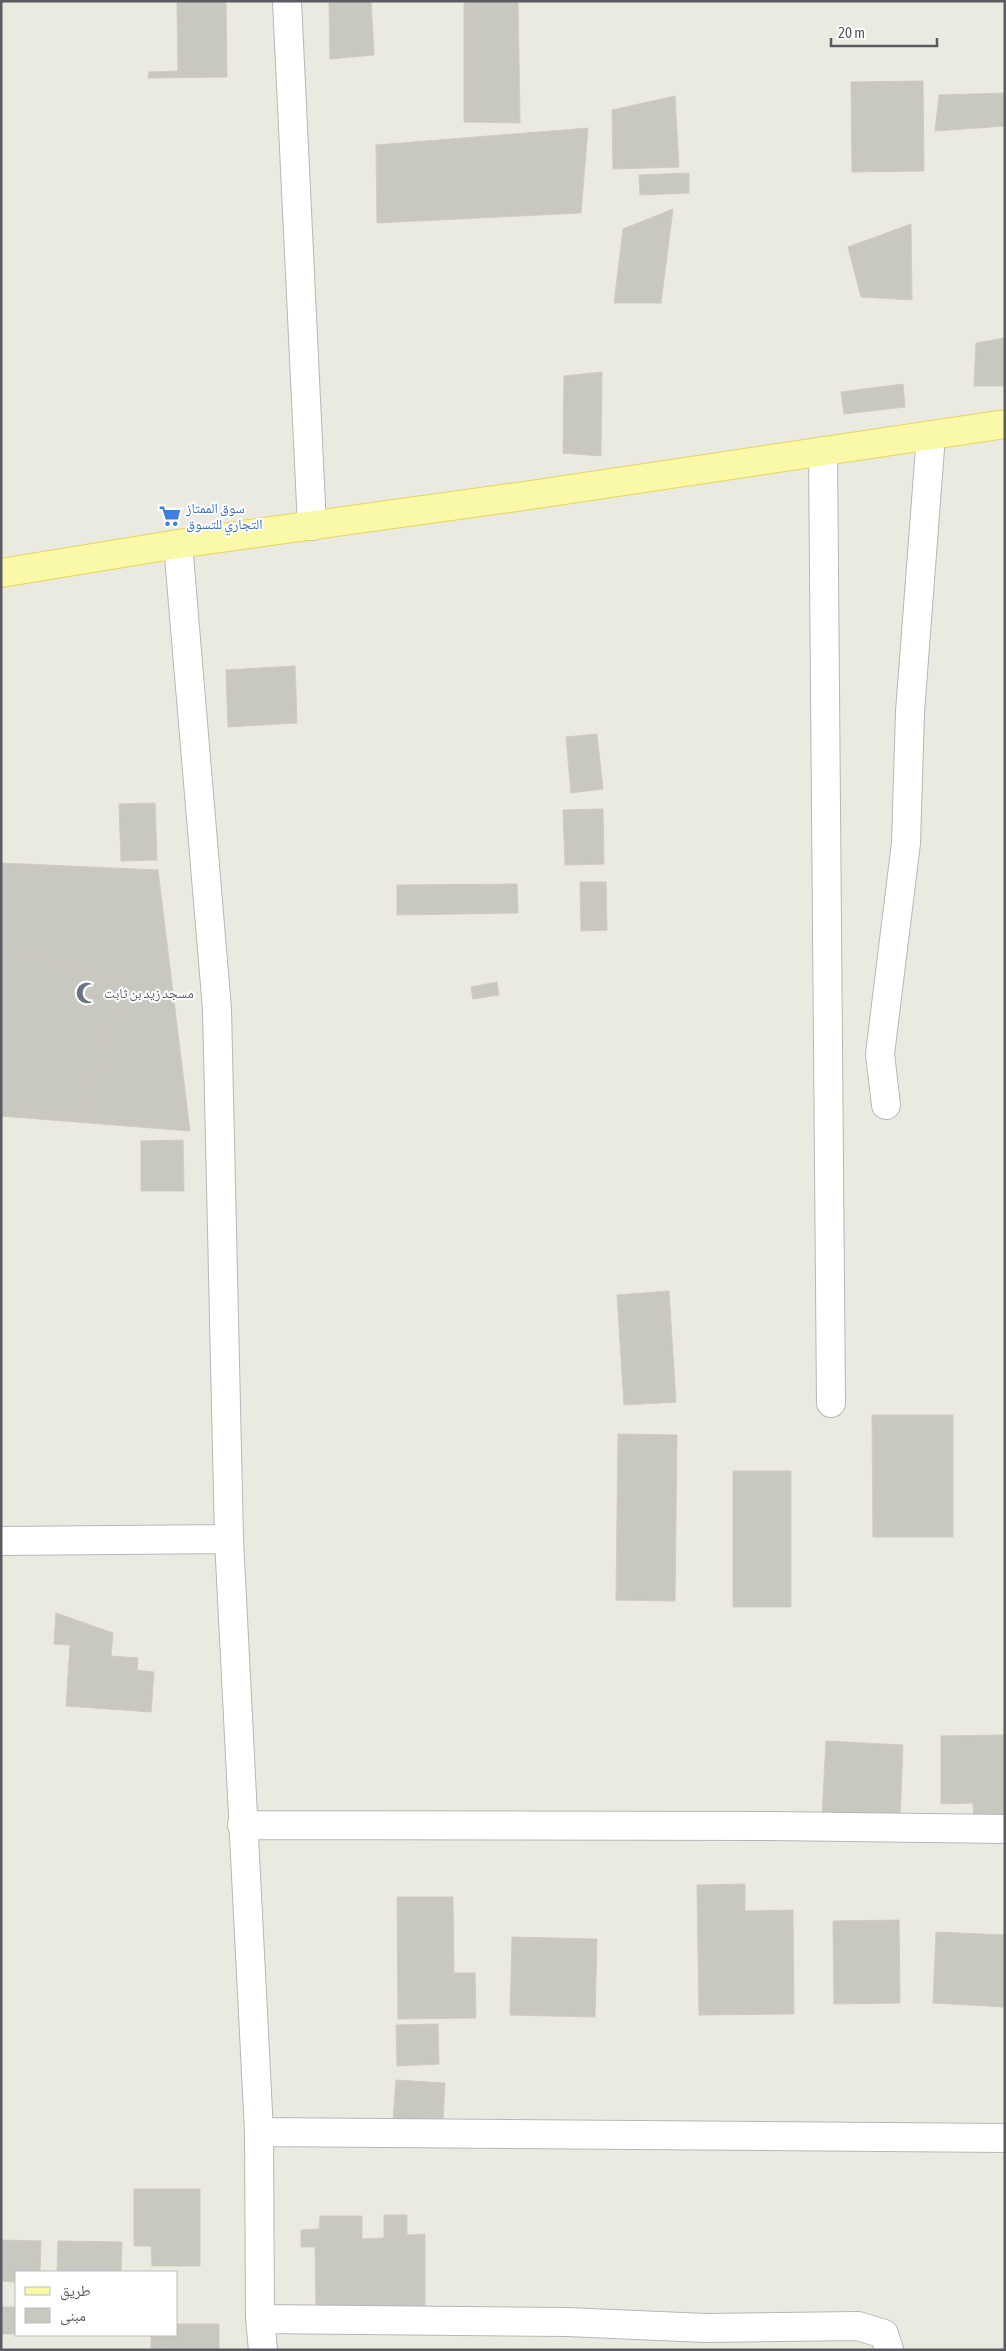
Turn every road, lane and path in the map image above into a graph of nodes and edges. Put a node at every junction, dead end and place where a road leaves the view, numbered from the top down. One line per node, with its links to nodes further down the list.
1 (287, 1): 5 (street)
2 (1005, 424): 3 (main road)
3 (931, 435): 4 (main road); 8 (street)
4 (824, 450): 5 (main road); 9 (street)
5 (312, 526): 6 (main road)
6 (178, 544): 7 (main road); 10 (street)
7 (1, 573)
8 (886, 1105)
9 (831, 1403)
10 (229, 1538): 11 (street); 12 (street)
11 (1, 1541)
12 (242, 1825): 13 (street); 14 (street)
13 (1005, 1829)
14 (260, 2132): 15 (street); 16 (street)
15 (1005, 2138)
16 (260, 2319): 17 (street); 18 (street)
17 (263, 2350)
18 (889, 2350)

